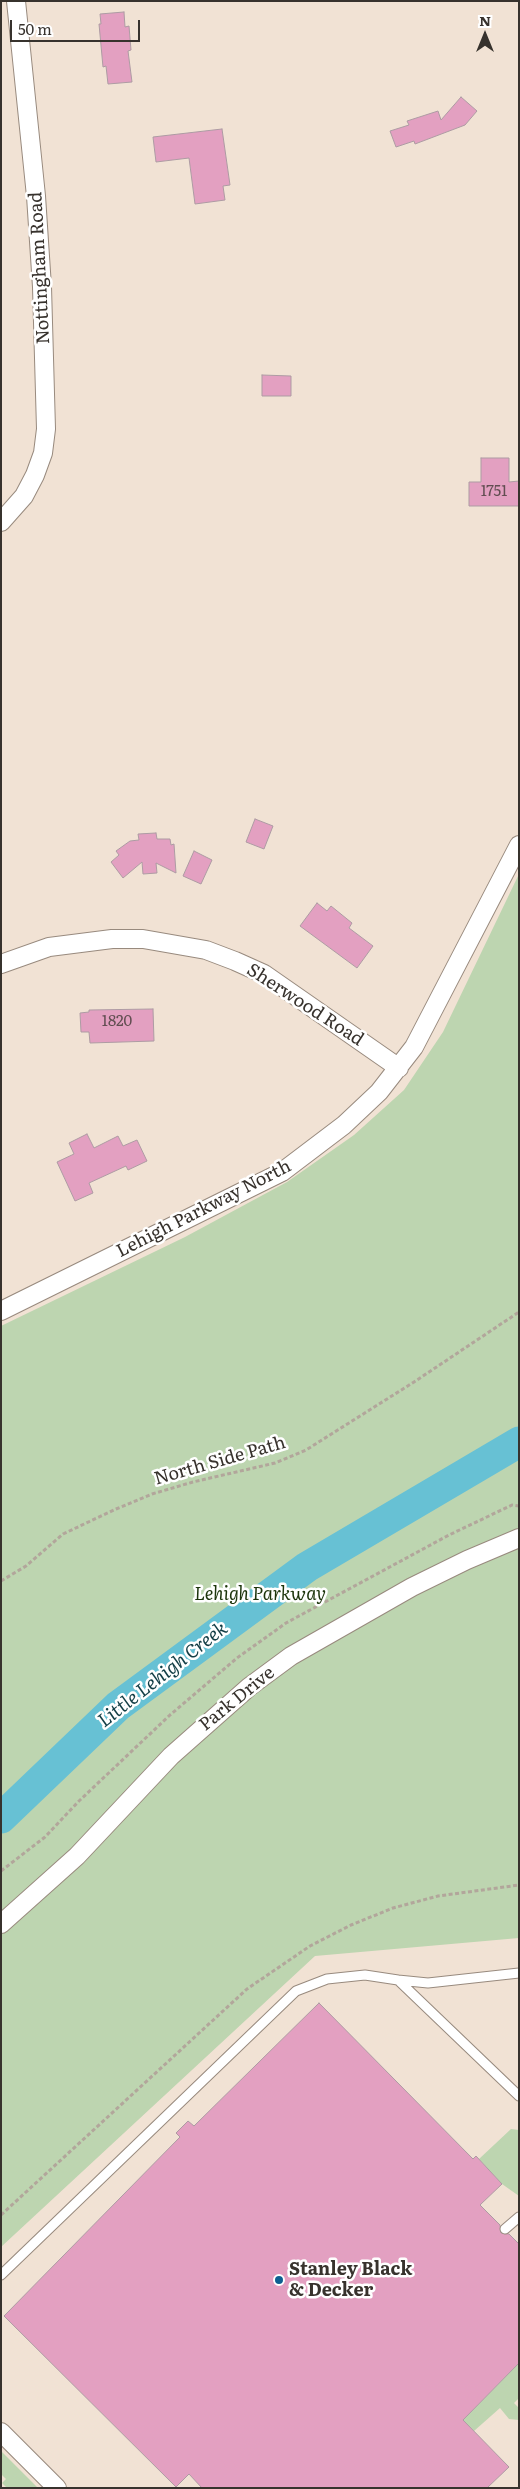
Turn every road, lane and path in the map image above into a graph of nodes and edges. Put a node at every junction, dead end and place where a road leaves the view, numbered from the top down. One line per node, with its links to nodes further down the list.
1 (16, 1): 2 (street, Nottingham Road)
2 (1, 522)
3 (519, 845): 5 (street, Lehigh Parkway North)
4 (1, 964): 5 (street, Sherwood Road)
5 (399, 1068): 6 (street, Lehigh Parkway North)
6 (1, 1311)
7 (519, 1312): 9 (path, North Side Path)
8 (519, 1538): 11 (street, Park Drive)
9 (1, 1581)
10 (519, 1885): 15 (path)
11 (1, 1924)
12 (519, 1974): 13 (lane)
13 (398, 1980): 14 (lane); 18 (lane)
14 (519, 2096)
15 (1, 2215)
16 (519, 2217): 17 (lane)
17 (506, 2228)
18 (1, 2275)
19 (1, 2432): 20 (street)
20 (57, 2488)

